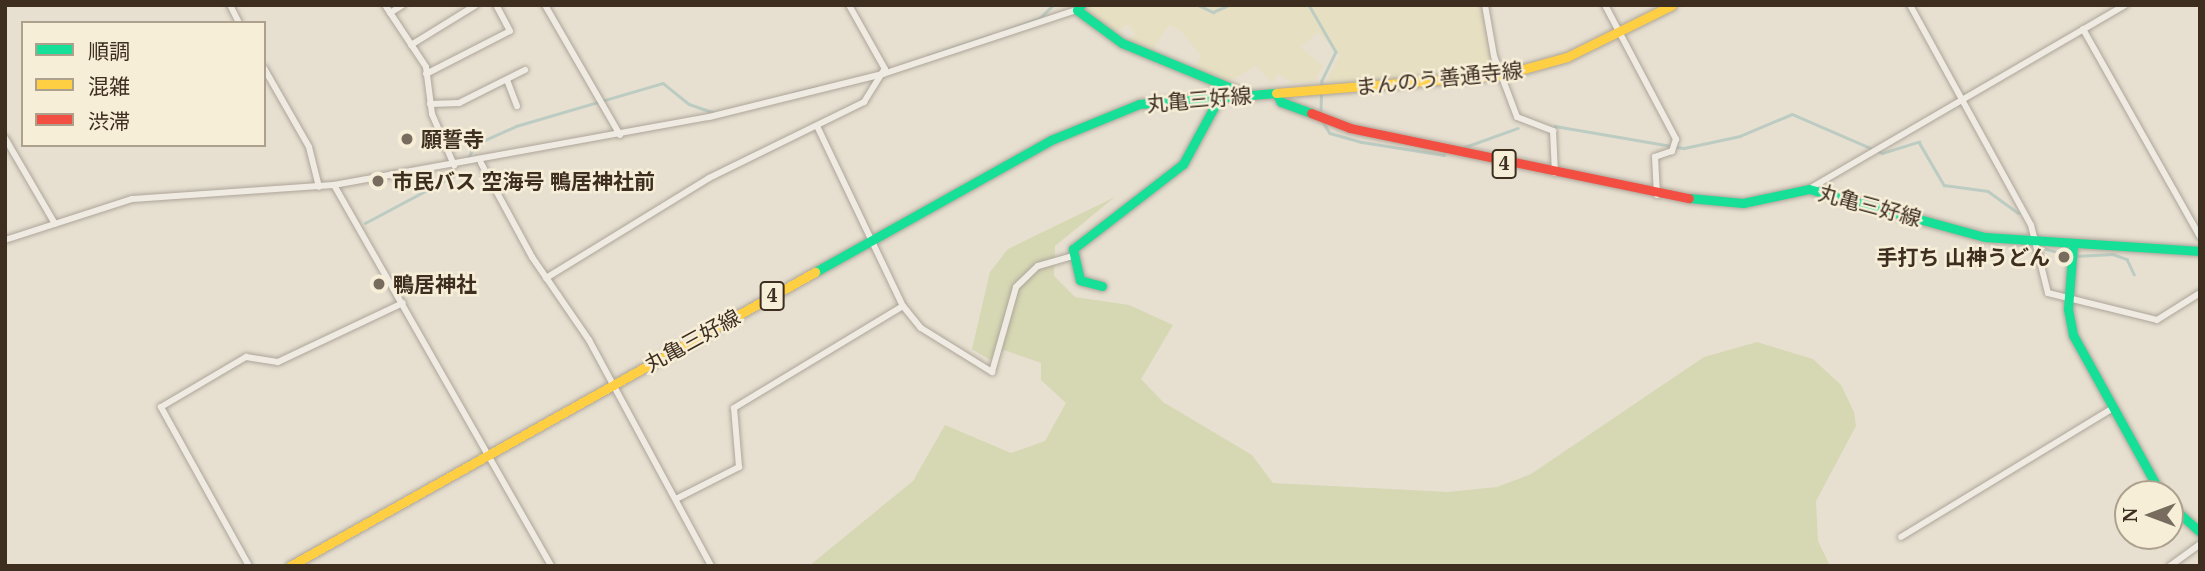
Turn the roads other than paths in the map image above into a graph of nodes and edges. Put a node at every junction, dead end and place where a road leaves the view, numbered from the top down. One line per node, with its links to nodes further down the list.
1 (230, 5): 15 (street)
2 (385, 5): 14 (street)
3 (403, 5): 14 (street)
4 (476, 5): 18 (street)
5 (496, 5): 22 (street)
6 (545, 5): 32 (street)
7 (849, 5): 21 (street)
8 (1485, 5): 23 (street)
9 (1605, 5): 16 (street)
10 (1672, 5): 16 (main road, まんのう善通寺線)
11 (1910, 5): 27 (street)
12 (2125, 5): 17 (street)
13 (1079, 8): 21 (street); 26 (main road)
14 (390, 13): 18 (street)
15 (238, 21)
16 (1621, 29): 23 (main road, まんのう善通寺線); 40 (street)
17 (2082, 29): 27 (street); 42 (street)
18 (411, 45): 22 (street)
19 (525, 70): 24 (street)
20 (266, 72): 38 (street)
21 (884, 72): 31 (street); 32 (street)
22 (426, 74): 29 (street)
23 (1502, 75): 25 (main road, まんのう善通寺線); 36 (street)
24 (507, 80): 29 (street); 30 (street)
25 (1276, 93): 26 (main road, 丸亀三好線 / 4); 36 (main road, 丸亀三好線 / 4)
26 (1248, 95): 28 (main road, 丸亀三好線 / 4)
27 (1961, 96): 39 (street); 45 (street)
28 (1219, 98): 44 (main road, 丸亀三好線 / 4); 48 (main road)
29 (430, 104): 35 (street)
30 (517, 106)
31 (817, 126): 44 (street); 49 (street)
32 (620, 135): 34 (street)
33 (5, 138): 41 (street)
34 (481, 163): 35 (street); 49 (street)
35 (454, 165): 37 (street)
36 (1555, 175): 40 (main road, 丸亀三好線 / 4)
37 (334, 185): 38 (street); 53 (street)
38 (319, 187): 41 (street)
39 (1809, 189): 40 (main road, 丸亀三好線 / 4); 45 (main road, 丸亀三好線 / 4)
40 (1657, 195)
41 (55, 224): 43 (street)
42 (2200, 237)
43 (5, 240)
44 (871, 241): 54 (street); 55 (main road, 丸亀三好線 / 4)
45 (2031, 242): 46 (main road, 丸亀三好線 / 4); 52 (street)
46 (2073, 247): 47 (main road, 丸亀三好線 / 4); 52 (main road)
47 (2200, 251)
48 (1070, 257): 50 (main road); 54 (street)
49 (546, 278): 55 (street)
50 (1102, 286)
51 (2200, 293): 52 (street)
52 (2069, 296): 56 (main road)
53 (403, 303): 57 (street); 64 (street)
54 (903, 306): 59 (street)
55 (614, 384): 57 (main road, 丸亀三好線 / 4); 59 (street)
56 (2110, 410): 58 (main road); 62 (street)
57 (485, 456): 65 (main road, 丸亀三好線 / 4); 66 (street)
58 (2152, 480)
59 (676, 499): 67 (street)
60 (2184, 518): 61 (main road)
61 (2200, 532)
62 (1901, 537)
63 (2200, 544): 68 (street)
64 (249, 566)
65 (290, 566)
66 (551, 566)
67 (711, 566)
68 (2170, 566)

